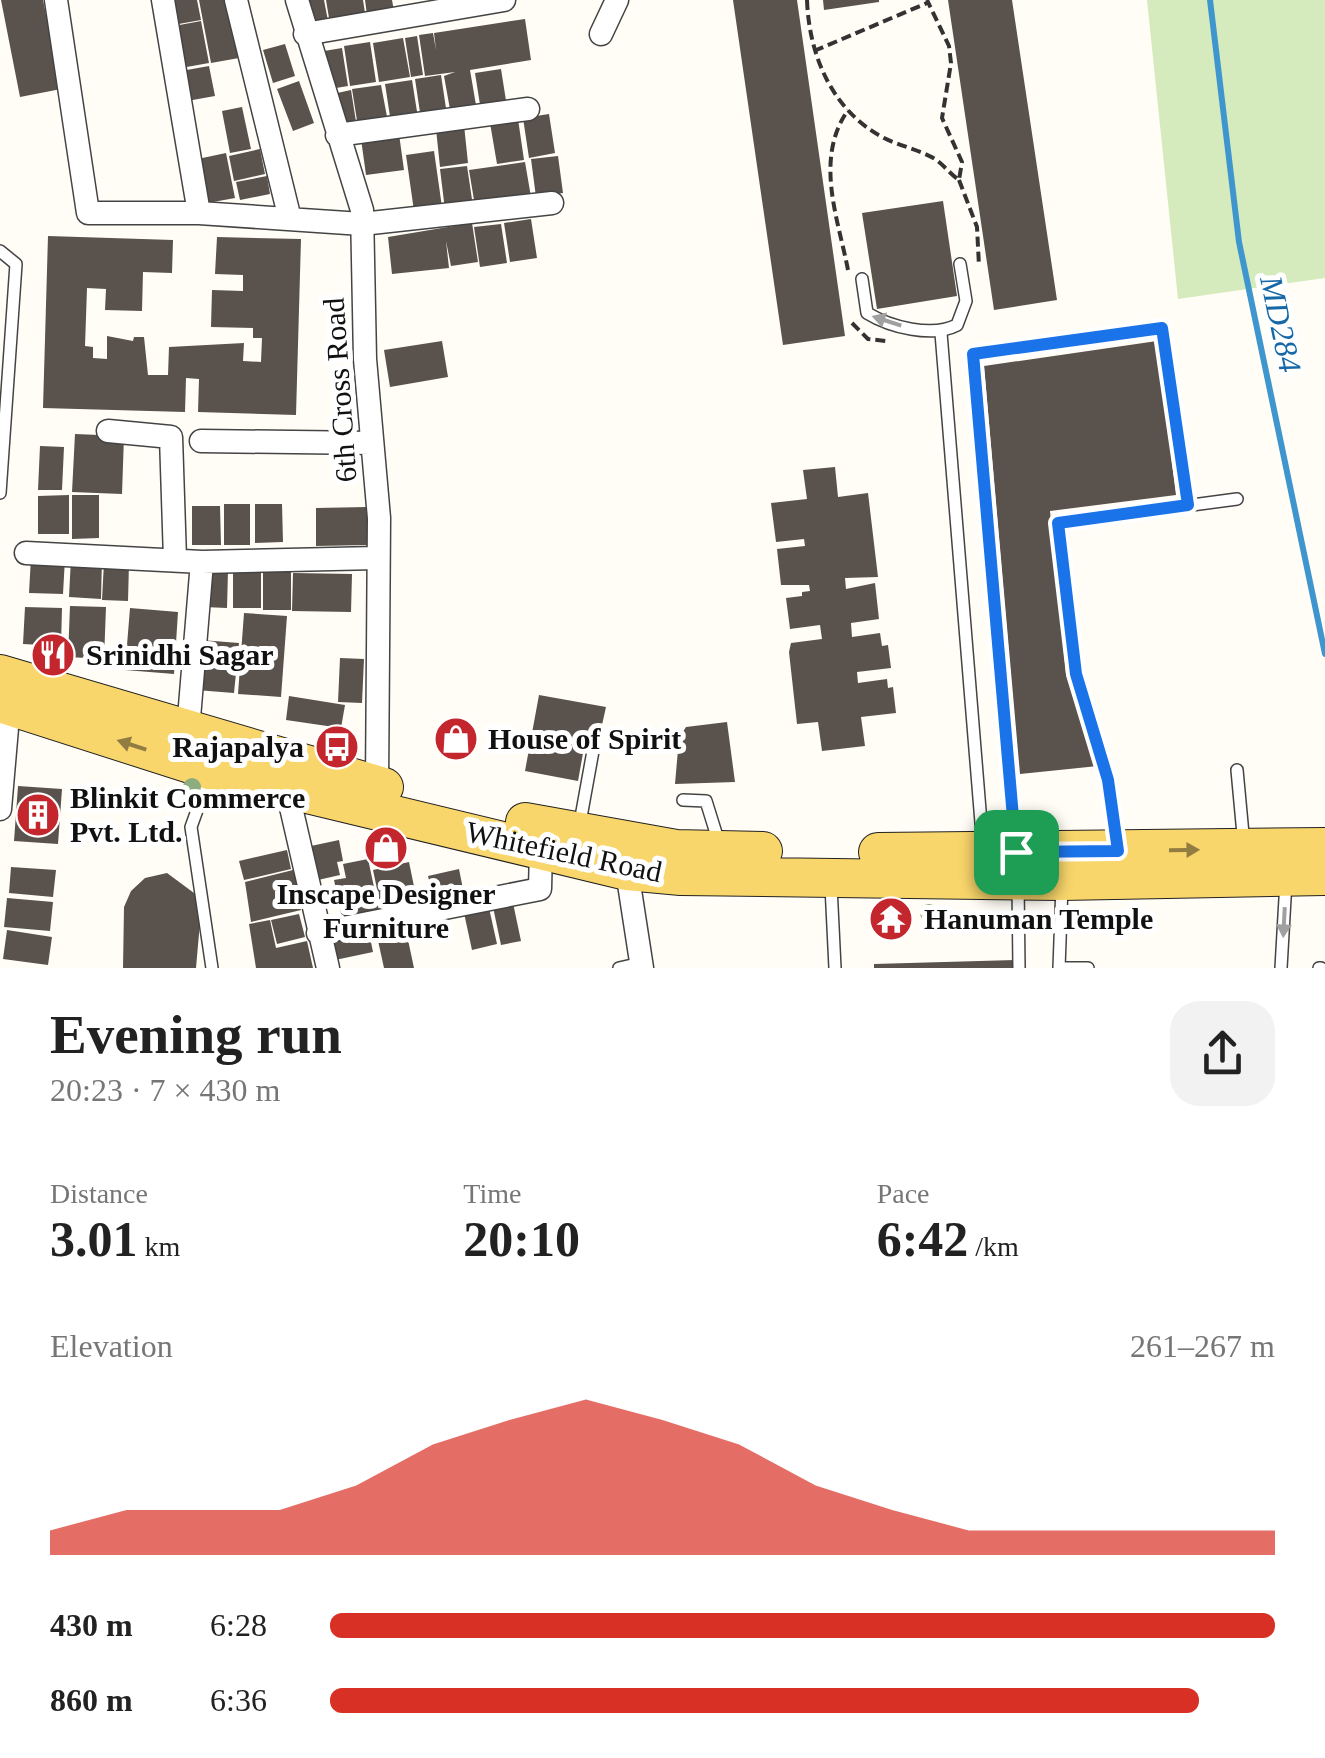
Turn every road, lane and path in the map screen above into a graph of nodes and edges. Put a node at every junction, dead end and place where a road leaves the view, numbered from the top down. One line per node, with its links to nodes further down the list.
1 (56, 0): 16 (street)
2 (163, 0): 16 (street)
3 (236, 0): 17 (street)
4 (297, 0): 9 (street, 6th Cross Road)
5 (504, 0): 9 (street)
6 (617, 0): 10 (street)
7 (807, 0): 11 (path)
8 (927, 2): 11 (path); 13 (path)
9 (305, 34): 14 (street, 6th Cross Road)
10 (601, 34)
11 (814, 51): 13 (path)
12 (528, 109): 14 (street)
13 (848, 110): 22 (path)
14 (337, 136): 18 (street, 6th Cross Road)
15 (552, 203): 18 (street)
16 (199, 213): 17 (street)
17 (290, 219): 18 (street)
18 (362, 224): 28 (street, 6th Cross Road)
19 (0, 252): 29 (lane)
20 (960, 264): 24 (lane)
21 (862, 279): 24 (lane, one-way to 21)
22 (848, 286)
23 (848, 313): 25 (path)
24 (941, 333): 51 (lane)
25 (892, 342)
26 (108, 431): 34 (street)
27 (201, 441): 28 (street)
28 (372, 443): 33 (street, 6th Cross Road)
29 (0, 493)
30 (1237, 499): 31 (lane)
31 (1188, 505): 50 (lane); 51 (lane)
32 (26, 552): 34 (street)
33 (378, 558): 35 (street); 41 (street, 6th Cross Road)
34 (175, 559): 35 (street)
35 (202, 562): 37 (street)
36 (3, 694): 37 (main road, Whitefield Road); 40 (main road, Whitefield Road, one-way to 36); 44 (street)
37 (188, 730): 41 (main road, Whitefield Road)
38 (593, 751): 45 (lane)
39 (1237, 770): 47 (lane)
40 (212, 771): 42 (main road, Whitefield Road); 59 (lane)
41 (377, 785): 45 (main road, Whitefield Road)
42 (287, 790): 48 (main road, Whitefield Road); 57 (street)
43 (683, 800): 49 (lane)
44 (0, 809)
45 (578, 832): 49 (main road, Whitefield Road)
46 (1325, 848): 47 (main road, Whitefield Road)
47 (1244, 849): 50 (main road, Whitefield Road, one-way to 47)
48 (541, 850): 52 (main road, Whitefield Road); 57 (street)
49 (721, 850): 51 (main road, Whitefield Road)
50 (1118, 851): 51 (main road, Whitefield Road)
51 (1006, 861): 53 (main road, Whitefield Road); 56 (main road, Whitefield Road); 62 (lane)
52 (627, 871): 53 (main road, Whitefield Road); 58 (street)
53 (830, 876): 61 (lane)
54 (1286, 876): 55 (main road, Whitefield Road); 56 (main road, Whitefield Road); 65 (lane, one-way to 65)
55 (1325, 876)
56 (1062, 880): 63 (lane)
57 (318, 933): 60 (street)
58 (634, 966)
59 (212, 968)
60 (328, 968)
61 (835, 968)
62 (1019, 968)
63 (1059, 968): 64 (lane)
64 (1088, 968)
65 (1281, 968)

